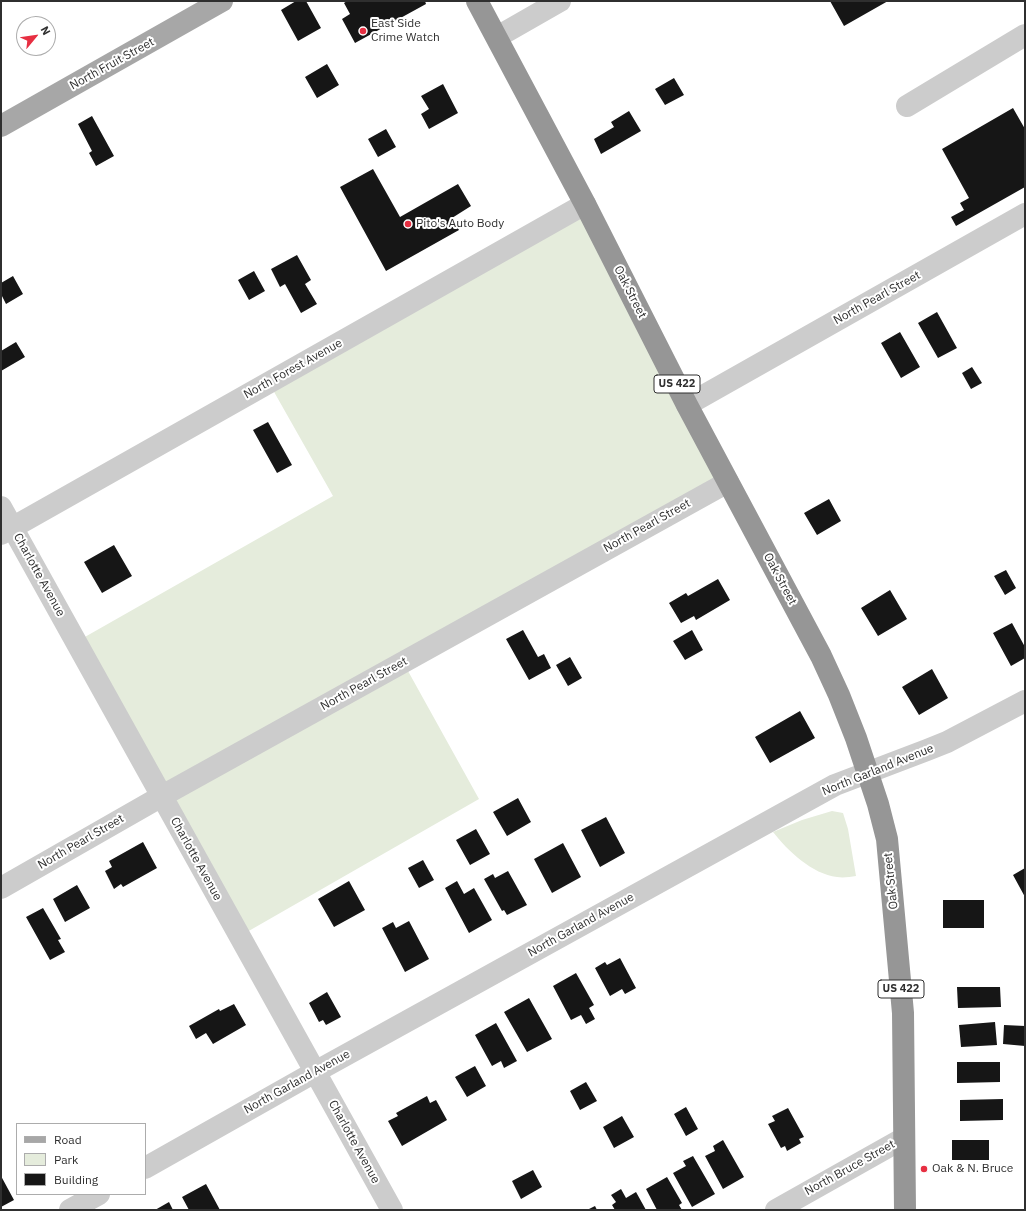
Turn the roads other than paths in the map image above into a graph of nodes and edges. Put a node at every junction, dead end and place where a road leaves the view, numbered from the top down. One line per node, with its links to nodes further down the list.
1 (222, 1): 7 (main road, North Fruit Street)
2 (477, 1): 5 (highway, Oak Street / US 422)
3 (560, 1): 5 (street)
4 (1025, 35): 6 (street)
5 (497, 37): 8 (highway, Oak Street / US 422)
6 (907, 106)
7 (1, 126)
8 (585, 204): 10 (highway, Oak Street / US 422); 13 (street, North Forest Avenue)
9 (1025, 214): 10 (street, North Pearl Street)
10 (687, 405): 11 (highway, Oak Street / US 422)
11 (728, 482): 15 (highway, Oak Street / US 422); 16 (street, North Pearl Street)
12 (1, 507): 13 (street, Charlotte Avenue)
13 (7, 531): 16 (street, Charlotte Avenue)
14 (1025, 700): 15 (street, North Garland Avenue)
15 (868, 772): 18 (street, North Garland Avenue); 19 (highway, Oak Street / US 422)
16 (162, 796): 17 (street, North Pearl Street); 18 (street, Charlotte Avenue)
17 (1, 888)
18 (315, 1072): 20 (street, North Garland Avenue); 23 (street, Charlotte Avenue)
19 (904, 1138): 24 (street, North Bruce Street); 25 (highway, Oak Street / US 422)
20 (146, 1167)
21 (96, 1195): 22 (street)
22 (70, 1210)
23 (392, 1210)
24 (776, 1210)
25 (905, 1210)

